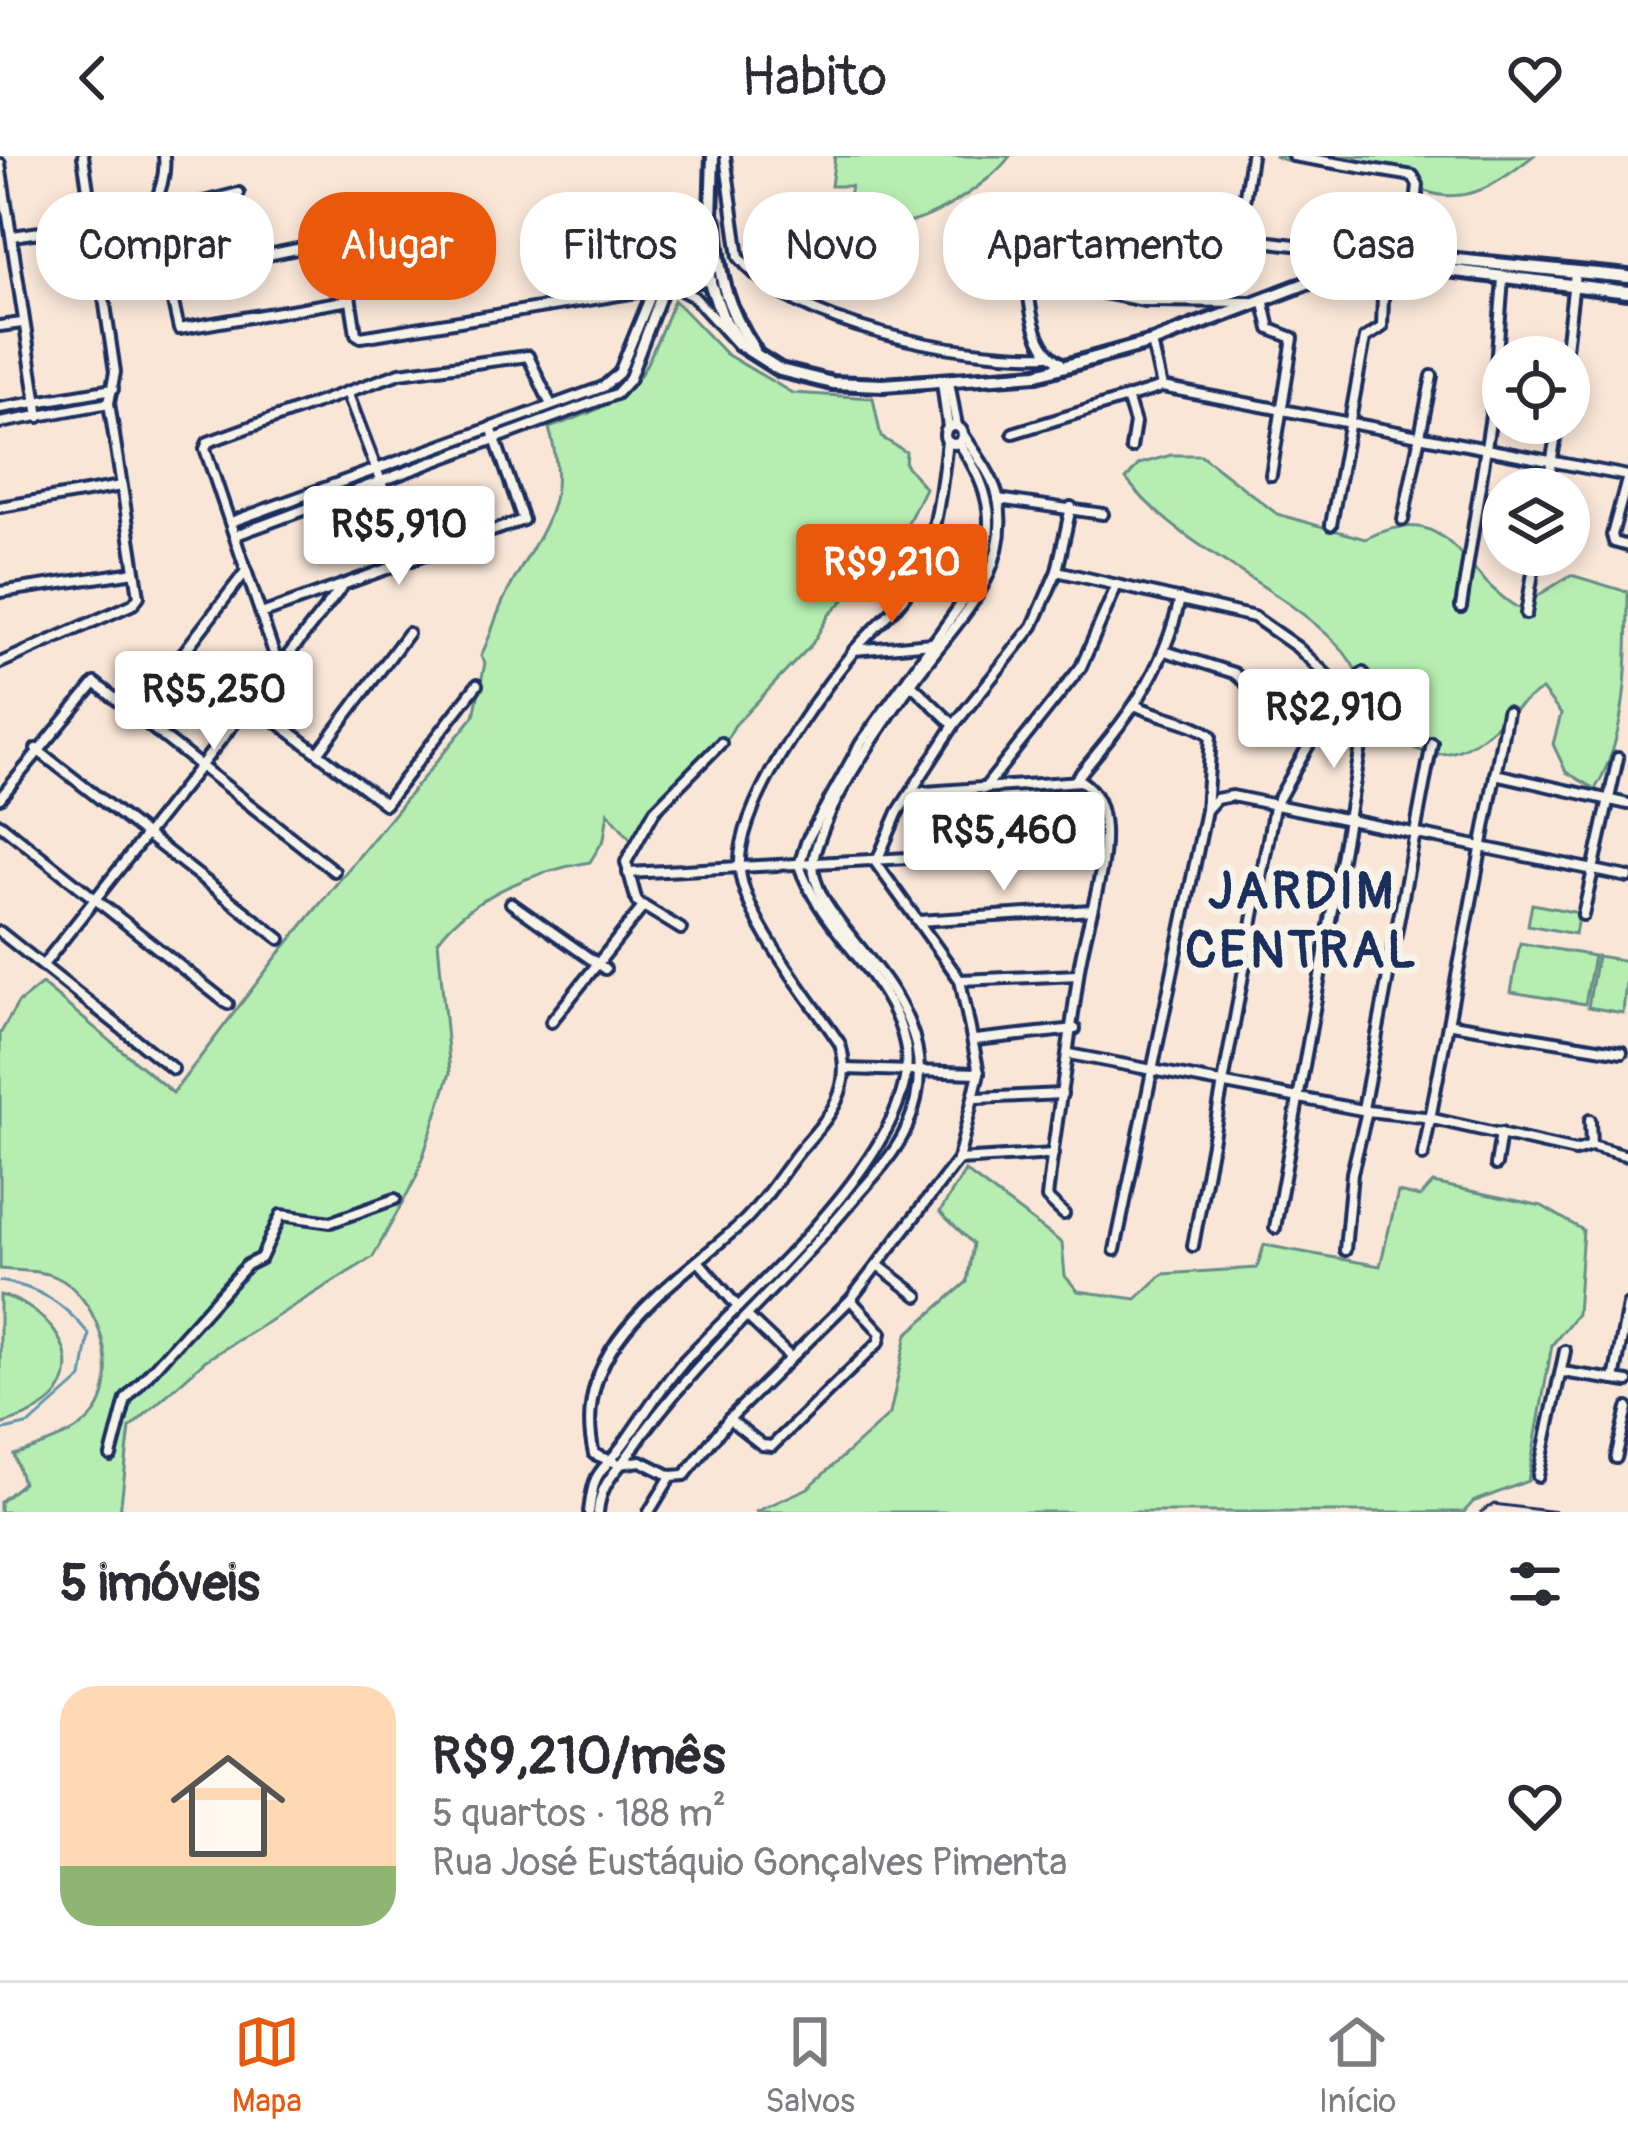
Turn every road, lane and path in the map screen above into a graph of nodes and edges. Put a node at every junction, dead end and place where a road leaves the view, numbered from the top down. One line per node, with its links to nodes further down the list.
1 (82, 156): 8 (street)
2 (164, 156): 9 (street)
3 (713, 156): 10 (main road)
4 (725, 156): 40 (street)
5 (1251, 156): 11 (street)
6 (1293, 156): 12 (street)
7 (0, 164): 14 (street)
8 (87, 192)
9 (157, 192)
10 (711, 192)
11 (1244, 192)
12 (1417, 192)
13 (36, 232): 14 (street)
14 (12, 236): 35 (street)
15 (1457, 260): 16 (main road)
16 (1576, 273): 18 (main road); 20 (street)
17 (1457, 274): 19 (main road)
18 (1628, 277)
19 (1503, 279): 20 (main road); 66 (street)
20 (1573, 287): 22 (main road); 37 (street)
21 (719, 290): 41 (main road)
22 (1628, 292)
23 (719, 293): 39 (main road)
24 (102, 300): 48 (street)
25 (171, 300): 26 (street)
26 (350, 300): 27 (street)
27 (582, 300)
28 (656, 300): 43 (street)
29 (658, 300): 45 (street)
30 (697, 300): 39 (street)
31 (1033, 300): 40 (street)
32 (1139, 300): 33 (street)
33 (1257, 300): 38 (main road); 54 (street)
34 (1383, 300): 57 (street)
35 (23, 322): 36 (street); 51 (street)
36 (0, 326)
37 (1567, 336)
38 (1152, 342): 42 (main road); 47 (street)
39 (739, 344): 41 (main road)
40 (1047, 355): 42 (street)
41 (760, 358): 46 (main road)
42 (1053, 370): 46 (main road)
43 (619, 373): 45 (street); 53 (street)
44 (1432, 376): 62 (street)
45 (629, 380): 63 (street)
46 (946, 382): 60 (street)
47 (1162, 387): 50 (street); 54 (street)
48 (114, 388): 51 (street); 52 (street)
49 (347, 392): 53 (street); 69 (street); 79 (street)
50 (1127, 397): 61 (street); 65 (street)
51 (36, 402): 55 (street); 56 (street)
52 (109, 404): 56 (street); 73 (street)
53 (551, 405): 59 (street)
54 (1284, 406): 57 (street); 70 (street)
55 (0, 408)
56 (39, 417): 58 (street)
57 (1350, 422): 62 (street); 80 (street)
58 (0, 423)
59 (491, 427): 63 (street); 69 (street)
60 (957, 433): 74 (street); 96 (street); 97 (street)
61 (1013, 433)
62 (1416, 435): 66 (street); 78 (street)
63 (497, 441): 72 (street); 83 (street)
64 (1555, 444): 67 (street)
65 (1131, 448)
66 (1486, 448): 67 (street); 92 (street)
67 (1552, 461): 68 (street); 71 (street)
68 (1551, 468)
69 (376, 470): 72 (street); 79 (street)
70 (1271, 475)
71 (1628, 476): 82 (street)
72 (382, 484): 81 (street); 83 (street)
73 (121, 485): 75 (street); 86 (street)
74 (998, 499): 76 (street); 102 (street)
75 (0, 507)
76 (1071, 507): 77 (street); 85 (street)
77 (1103, 514)
78 (1403, 520)
79 (231, 522): 81 (street)
80 (1331, 525)
81 (236, 535): 84 (street)
82 (1628, 546)
83 (405, 563): 88 (street)
84 (247, 570): 93 (street); 108 (street)
85 (1057, 571): 89 (street); 109 (street)
86 (135, 572): 90 (street); 99 (street)
87 (1532, 576): 94 (street)
88 (342, 587): 93 (street); 100 (street)
89 (1115, 587): 91 (street); 120 (street)
90 (0, 592)
91 (1180, 599): 98 (street); 104 (street)
92 (1461, 607)
93 (264, 613): 100 (street)
94 (1526, 614)
95 (408, 633): 115 (street)
96 (933, 643): 97 (street); 134 (street)
97 (854, 650): 136 (street)
98 (1168, 652): 106 (street); 111 (street)
99 (0, 663)
100 (279, 668): 105 (street)
101 (1363, 673): 104 (street)
102 (911, 684): 109 (street); 135 (street)
103 (477, 685): 115 (street)
104 (1346, 693): 111 (street)
105 (252, 703): 115 (street); 117 (street)
106 (1137, 706): 119 (street); 126 (street)
107 (1507, 712): 118 (street)
108 (134, 716): 114 (street); 117 (street)
109 (954, 724): 121 (street)
110 (1364, 730): 127 (street)
111 (1312, 739): 125 (street)
112 (721, 743): 139 (street)
113 (1432, 743): 129 (street)
114 (36, 749): 122 (street); 130 (street)
115 (319, 752)
116 (1618, 758): 123 (street)
117 (200, 769): 130 (street); 138 (street)
118 (1495, 774): 123 (street); 131 (street)
119 (1075, 781): 120 (street); 132 (street)
120 (984, 789): 121 (street)
121 (911, 793): 133 (street)
122 (0, 798)
123 (1607, 801): 124 (street); 137 (street)
124 (1628, 804)
125 (1274, 807): 126 (street); 127 (street); 167 (street)
126 (1206, 810): 163 (street)
127 (1347, 820): 129 (street); 169 (street)
128 (0, 824): 141 (street)
129 (1412, 834): 131 (street); 171 (street)
130 (147, 838): 141 (street); 149 (street)
131 (1480, 849): 137 (street); 156 (street)
132 (1102, 859): 133 (street); 144 (street)
133 (876, 863): 135 (street); 146 (street)
134 (800, 865): 135 (street); 136 (street); 164 (street)
135 (813, 865): 165 (street)
136 (740, 869): 139 (street); 162 (street)
137 (1589, 870): 140 (street); 145 (street)
138 (334, 871)
139 (628, 873): 143 (street)
140 (1628, 877)
141 (98, 899): 150 (street); 154 (street)
142 (511, 903): 151 (street)
143 (643, 907): 147 (street); 151 (street)
144 (1092, 910): 146 (street); 152 (street)
145 (1583, 915)
146 (918, 921): 153 (street)
147 (681, 929)
148 (0, 932): 150 (street)
149 (280, 939)
150 (43, 965): 161 (street)
151 (601, 967): 155 (street)
152 (1078, 975): 153 (street); 157 (street)
153 (960, 980): 158 (street)
154 (228, 1004)
155 (551, 1022)
156 (1452, 1024): 159 (street); 172 (street)
157 (1075, 1029): 158 (street); 160 (street)
158 (976, 1040): 166 (street)
159 (1622, 1052)
160 (1069, 1054): 163 (street); 168 (street)
161 (173, 1069)
162 (845, 1069): 164 (street); 187 (street)
163 (1149, 1070): 167 (street); 185 (street)
164 (909, 1073): 165 (street); 192 (street)
165 (922, 1073): 166 (street); 193 (street)
166 (980, 1073): 170 (street)
167 (1220, 1084): 169 (street); 184 (street)
168 (1062, 1094): 170 (street); 176 (street)
169 (1298, 1096): 171 (street); 183 (street)
170 (977, 1098): 179 (street)
171 (1365, 1110): 172 (street); 186 (street)
172 (1433, 1119): 174 (street); 177 (street)
173 (1590, 1120): 175 (street)
174 (1501, 1133): 175 (street); 180 (street)
175 (1591, 1146): 178 (street)
176 (1053, 1154): 179 (street); 182 (street)
177 (1423, 1156)
178 (1628, 1156)
179 (958, 1160): 188 (street)
180 (1496, 1165)
181 (395, 1199): 201 (street)
182 (1064, 1214)
183 (1275, 1228)
184 (1193, 1246)
185 (1115, 1250)
186 (1345, 1250)
187 (700, 1262): 192 (street); 203 (street)
188 (879, 1266): 189 (street); 190 (street)
189 (918, 1296)
190 (850, 1299): 195 (street); 200 (street)
191 (1628, 1305): 197 (street)
192 (738, 1307): 203 (street)
193 (748, 1317): 195 (street); 204 (street)
194 (1565, 1351): 196 (street)
195 (790, 1358): 200 (street)
196 (1562, 1372): 197 (street); 206 (street)
197 (1614, 1380): 198 (street)
198 (1628, 1382)
199 (1628, 1408): 202 (street)
200 (729, 1419): 205 (street)
201 (111, 1456)
202 (1616, 1458)
203 (606, 1462): 204 (street); 207 (street)
204 (619, 1464): 205 (street); 207 (street)
205 (670, 1476): 208 (street)
206 (1538, 1476)
207 (594, 1512)
208 (649, 1512)

